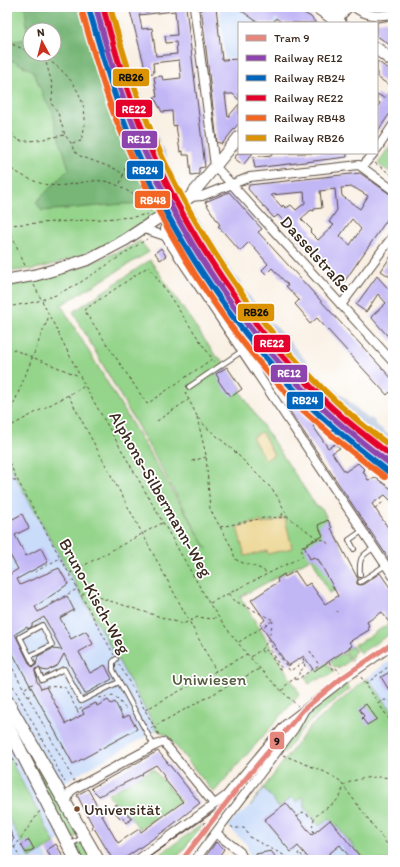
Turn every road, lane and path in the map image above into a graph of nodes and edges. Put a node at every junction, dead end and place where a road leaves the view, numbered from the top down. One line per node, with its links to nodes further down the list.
1 (82, 7): 25 (path)
2 (194, 7): 23 (street)
3 (317, 7): 8 (main road)
4 (335, 7): 8 (street)
5 (347, 7): 8 (main road)
6 (354, 7): 7 (street)
7 (393, 14)
8 (336, 22)
9 (7, 42): 10 (path)
10 (22, 49)
11 (378, 50): 12 (main road)
12 (393, 61)
13 (46, 62): 17 (path)
14 (51, 62): 19 (path)
15 (393, 125): 20 (street)
16 (7, 128): 17 (path)
17 (66, 134): 19 (path)
18 (238, 138): 23 (main road)
19 (71, 143): 25 (path)
20 (378, 147)
21 (372, 156): 24 (street); 26 (path)
22 (7, 166): 28 (path)
23 (215, 166): 27 (street, Dasselstraße); 30 (main road)
24 (362, 167): 27 (street); 29 (street)
25 (123, 176): 28 (path)
26 (393, 176)
27 (232, 184): 30 (street); 40 (street, Dasselstraße)
28 (119, 186): 31 (path)
29 (393, 190)
30 (190, 197): 32 (main road)
31 (151, 213): 32 (path); 33 (path)
32 (165, 214): 34 (main road); 35 (street)
33 (7, 225): 37 (path, Alphons-Silbermann-Weg)
34 (146, 233): 35 (street); 37 (main road); 39 (path)
35 (165, 236): 44 (street)
36 (393, 236): 40 (street)
37 (30, 276): 38 (main road); 39 (path, Alphons-Silbermann-Weg)
38 (7, 280)
39 (42, 300): 41 (path); 42 (path, Alphons-Silbermann-Weg)
40 (341, 305): 47 (street, Dasselstraße)
41 (7, 307)
42 (50, 314): 45 (path); 48 (path, Alphons-Silbermann-Weg)
43 (7, 347): 45 (path)
44 (242, 351): 50 (lane); 69 (street)
45 (32, 357): 48 (path); 54 (path)
46 (212, 359): 46 (path)
47 (393, 362)
48 (80, 376): 49 (path, Alphons-Silbermann-Weg)
49 (85, 386): 51 (path); 67 (path, Alphons-Silbermann-Weg)
50 (188, 387): 52 (path)
51 (68, 395): 56 (path); 70 (path)
52 (188, 399): 53 (path); 55 (path)
53 (197, 416): 57 (path); 64 (path)
54 (7, 421)
55 (157, 421)
56 (7, 428)
57 (207, 457): 59 (path); 68 (path)
58 (7, 458): 61 (path, Bruno-Kisch-Weg)
59 (192, 461)
60 (7, 478): 61 (path)
61 (18, 481): 75 (path, Bruno-Kisch-Weg)
62 (385, 501): 63 (path)
63 (375, 508)
64 (283, 509): 65 (path); 66 (path)
65 (281, 516): 66 (path); 68 (path)
66 (288, 517): 71 (path)
67 (164, 522): 70 (path); 87 (path, Alphons-Silbermann-Weg)
68 (220, 527): 79 (path)
69 (362, 531): 73 (street); 74 (lane)
70 (142, 534): 78 (path); 90 (path)
71 (317, 538): 72 (path); 79 (path)
72 (328, 544)
73 (374, 548): 76 (street); 80 (lane)
74 (354, 549)
75 (60, 558): 77 (path); 78 (path, Bruno-Kisch-Weg)
76 (386, 565): 81 (street); 82 (lane)
77 (35, 572)
78 (70, 574): 83 (path, Bruno-Kisch-Weg)
79 (268, 574): 84 (path)
80 (360, 575)
81 (393, 576)
82 (360, 582)
83 (78, 589): 85 (path, Bruno-Kisch-Weg); 86 (path)
84 (229, 594): 87 (path); 89 (path)
85 (82, 595): 90 (path); 102 (path, Bruno-Kisch-Weg)
86 (52, 602)
87 (210, 604): 88 (path, Alphons-Silbermann-Weg)
88 (218, 616): 90 (path); 92 (path, Alphons-Silbermann-Weg)
89 (273, 620): 91 (path); 92 (path)
90 (190, 621): 110 (path)
91 (269, 640): 94 (path); 95 (path)
92 (239, 643): 97 (path, Alphons-Silbermann-Weg)
93 (393, 645): 108 (street)
94 (273, 646): 95 (path); 103 (path)
95 (261, 650): 99 (path)
96 (310, 652): 112 (path)
97 (248, 654): 99 (path, Alphons-Silbermann-Weg); 110 (path)
98 (30, 656): 98 (lane); 105 (lane)
99 (250, 657): 107 (path, Alphons-Silbermann-Weg)
100 (302, 657): 103 (path)
101 (7, 658): 118 (path)
102 (116, 659): 115 (lane); 129 (path, Bruno-Kisch-Weg)
103 (304, 662): 112 (path)
104 (329, 662): 113 (path)
105 (33, 663)
106 (393, 663): 116 (path)
107 (260, 669): 119 (path, Alphons-Silbermann-Weg); 135 (path)
108 (356, 670): 113 (street); 116 (path)
109 (38, 671): 115 (lane)
110 (216, 671): 129 (path)
111 (7, 675): 142 (path)
112 (294, 679): 119 (path)
113 (344, 679): 130 (street)
114 (38, 681): 118 (path)
115 (119, 682): 137 (lane)
116 (365, 684): 125 (path)
117 (46, 687): 128 (path)
118 (24, 689): 121 (path)
119 (282, 691): 126 (path, Alphons-Silbermann-Weg)
120 (34, 693): 121 (path)
121 (28, 697): 141 (path)
122 (98, 698): 131 (path)
123 (7, 701): 144 (main road)
124 (393, 701): 125 (path)
125 (378, 703): 134 (path)
126 (297, 705)
127 (84, 706): 128 (path)
128 (77, 710): 132 (path)
129 (145, 710): 135 (path, Bruno-Kisch-Weg)
130 (304, 711): 138 (street); 145 (street)
131 (131, 712)
132 (80, 716)
133 (7, 724): 143 (main road)
134 (393, 725)
135 (154, 727): 136 (path, Bruno-Kisch-Weg)
136 (165, 744): 137 (street); 145 (street)
137 (154, 746): 141 (street)
138 (276, 752): 140 (path); 150 (street)
139 (393, 778): 140 (path)
140 (344, 785): 148 (path); 159 (path)
141 (77, 787): 144 (street)
142 (68, 788)
143 (46, 802): 157 (main road); 158 (path)
144 (66, 804): 155 (main road)
145 (214, 804): 164 (street)
146 (297, 817): 148 (path)
147 (211, 818): 151 (path)
148 (314, 818): 154 (path)
149 (205, 821): 151 (path)
150 (224, 822): 153 (street); 168 (path)
151 (204, 825): 152 (path)
152 (200, 830)
153 (216, 833): 165 (street); 166 (street)
154 (314, 833)
155 (85, 837): 157 (lane); 163 (main road)
156 (11, 841): 158 (path)
157 (68, 845): 162 (main road)
158 (14, 848): 161 (path)
159 (393, 852)
160 (306, 855): 169 (path)
161 (20, 860)
162 (76, 860)
163 (98, 860)
164 (137, 860)
165 (195, 860)
166 (244, 860)
167 (280, 860): 168 (path)
168 (292, 860)
169 (298, 860)

